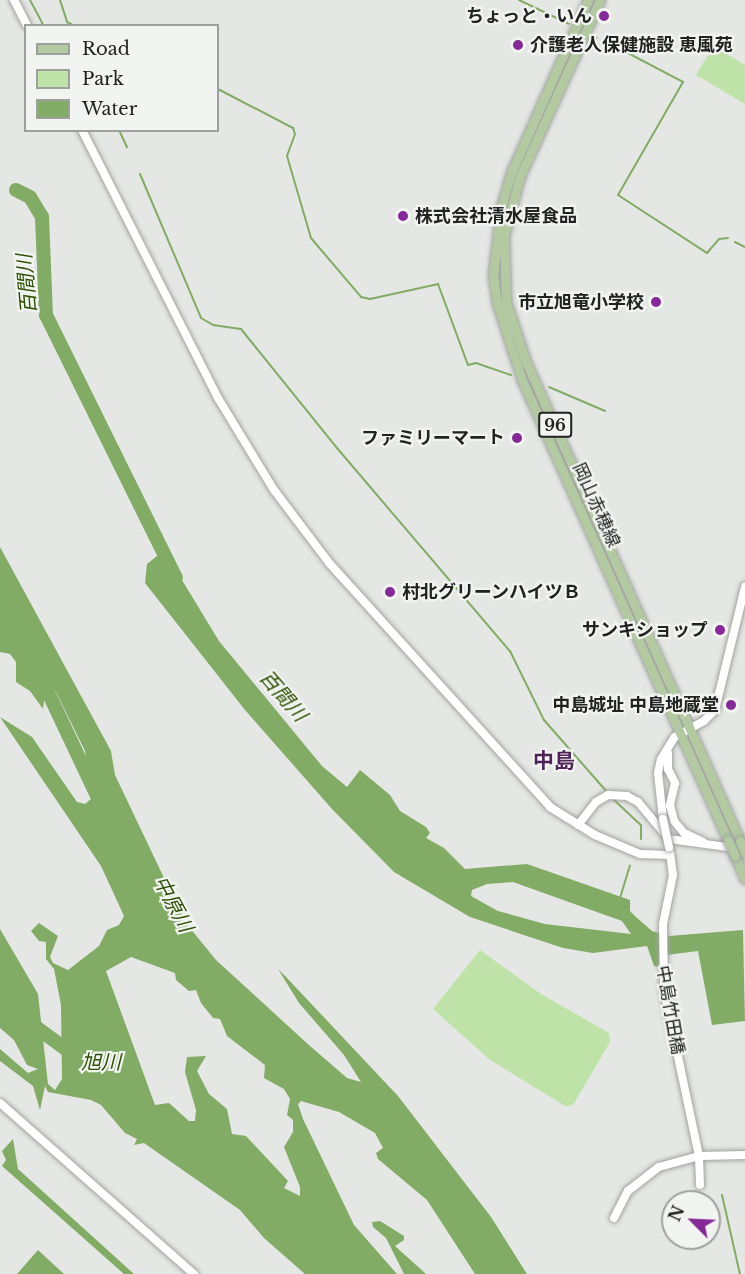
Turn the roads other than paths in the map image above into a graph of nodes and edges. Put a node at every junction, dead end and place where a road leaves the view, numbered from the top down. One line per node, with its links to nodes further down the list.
1 (14, 0): 4 (street)
2 (588, 0): 7 (main road, 岡山赤穂線 / 96)
3 (600, 0): 7 (main road, 岡山赤穂線 / 96)
4 (26, 24)
5 (82, 132): 9 (street)
6 (745, 587): 7 (street)
7 (684, 730): 8 (street); 11 (main road, 岡山赤穂線 / 96); 13 (main road, 岡山赤穂線 / 96, bridge)
8 (669, 746): 10 (street); 12 (street, bridge)
9 (579, 825): 10 (street); 12 (street)
10 (715, 846): 11 (street)
11 (743, 848)
12 (669, 851): 16 (street, 中島竹田橋)
13 (745, 879)
14 (0, 1102): 19 (street)
15 (745, 1155): 16 (street)
16 (699, 1156): 17 (street, 中島竹田橋); 18 (street)
17 (700, 1185)
18 (615, 1218)
19 (194, 1274)

